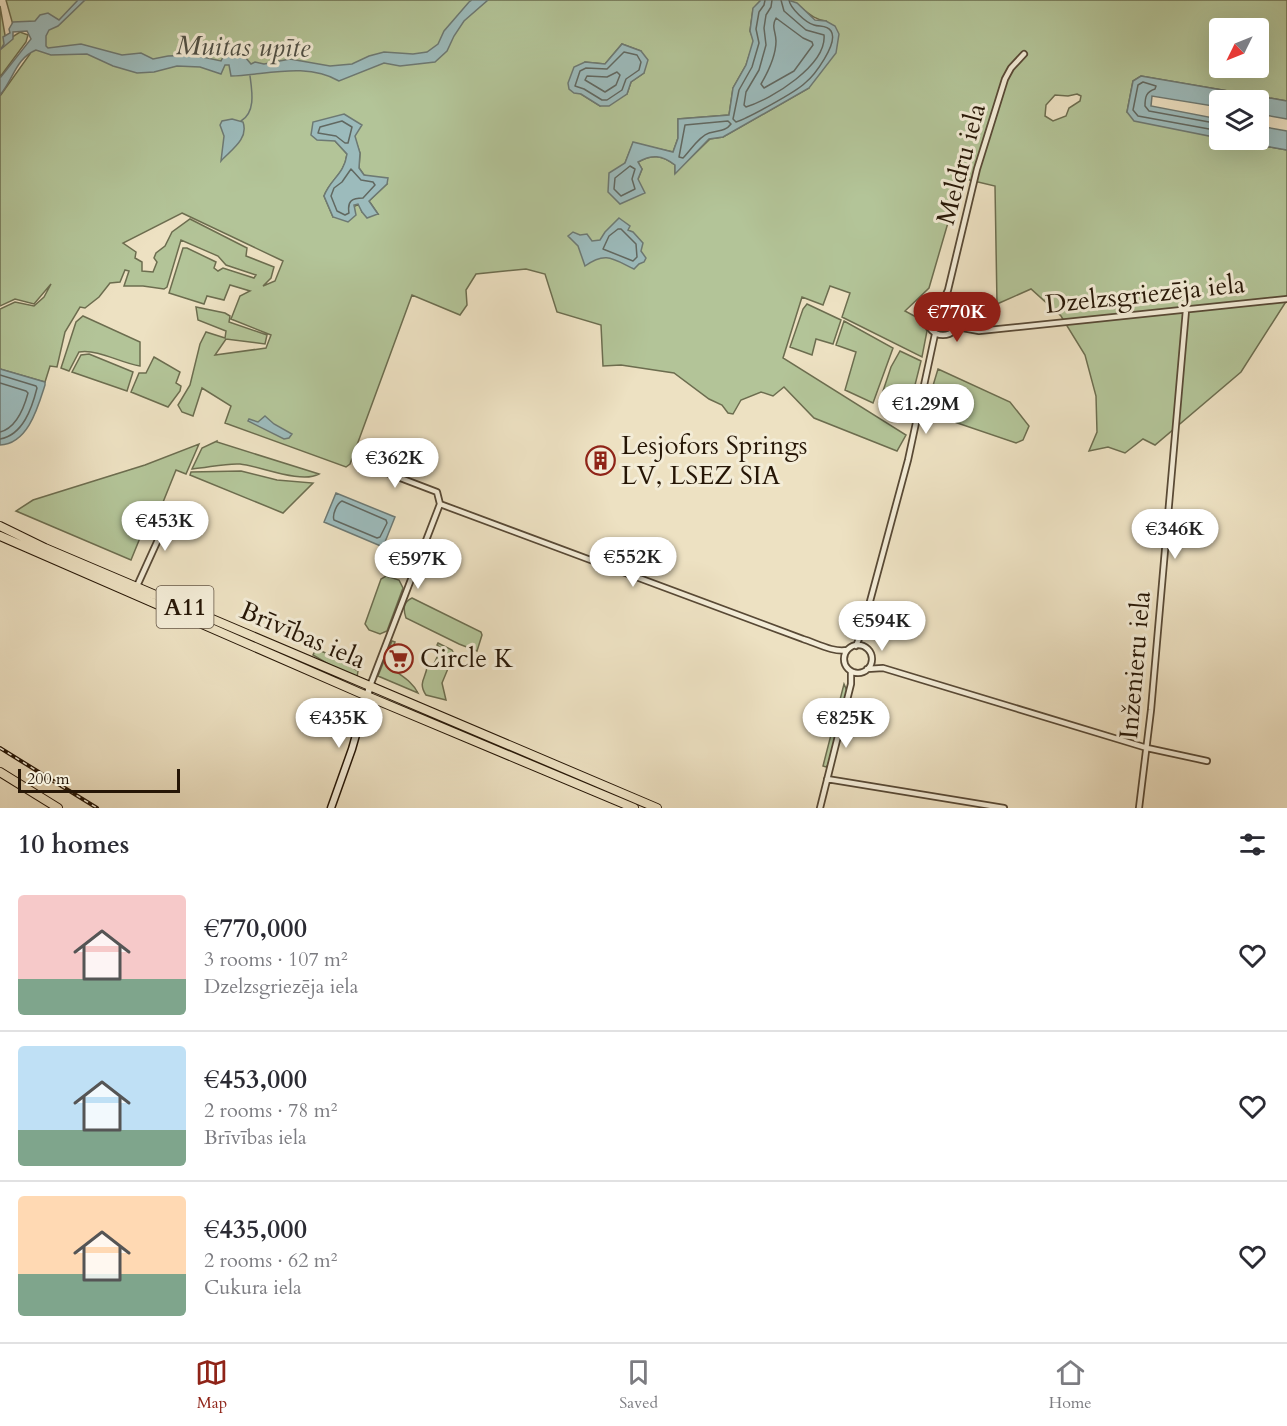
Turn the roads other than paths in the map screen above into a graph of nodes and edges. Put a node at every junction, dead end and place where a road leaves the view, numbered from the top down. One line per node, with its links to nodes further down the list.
1 (1024, 54): 2 (street, Meldru iela)
2 (948, 290): 4 (street); 5 (street)
3 (1287, 299): 6 (street, Dzelzsgriezēja iela)
4 (942, 303): 5 (street); 10 (street)
5 (948, 304): 7 (street)
6 (1186, 310): 9 (street, Dzelzsgriezēja iela); 33 (street, Inženieru iela)
7 (959, 321): 8 (street); 9 (street, Dzelzsgriezēja iela)
8 (957, 327): 9 (street, Dzelzsgriezēja iela); 11 (street)
9 (971, 328)
10 (935, 333): 11 (street); 12 (street)
11 (942, 336): 12 (street)
12 (934, 345): 19 (street)
13 (361, 463): 14 (street)
14 (440, 504): 22 (street); 31 (street)
15 (172, 509): 18 (street)
16 (0, 526): 18 (highway, Brīvības iela / A11)
17 (0, 536): 32 (highway, Brīvības iela / A11)
18 (137, 586): 31 (highway, Brīvības iela / A11)
19 (862, 631): 20 (street); 21 (street)
20 (856, 646): 21 (street); 23 (street)
21 (864, 647): 25 (street)
22 (834, 650): 23 (street); 24 (street)
23 (847, 650): 24 (street)
24 (845, 659): 28 (street)
25 (872, 659): 26 (street); 27 (street)
26 (883, 668): 27 (street); 33 (street)
27 (867, 669): 29 (street)
28 (851, 671): 29 (street); 30 (street)
29 (860, 672): 30 (street)
30 (851, 684): 36 (street)
31 (370, 686): 32 (main road); 40 (highway, Brīvības iela / A11)
32 (367, 696): 38 (main road); 39 (highway, Brīvības iela / A11)
33 (1147, 748): 34 (street); 43 (street, Inženieru iela)
34 (1207, 760)
35 (0, 772): 37 (highway)
36 (827, 779): 41 (street); 42 (street)
37 (58, 808)
38 (331, 808)
39 (634, 808)
40 (657, 808)
41 (820, 808)
42 (1004, 808)
43 (1138, 808)

